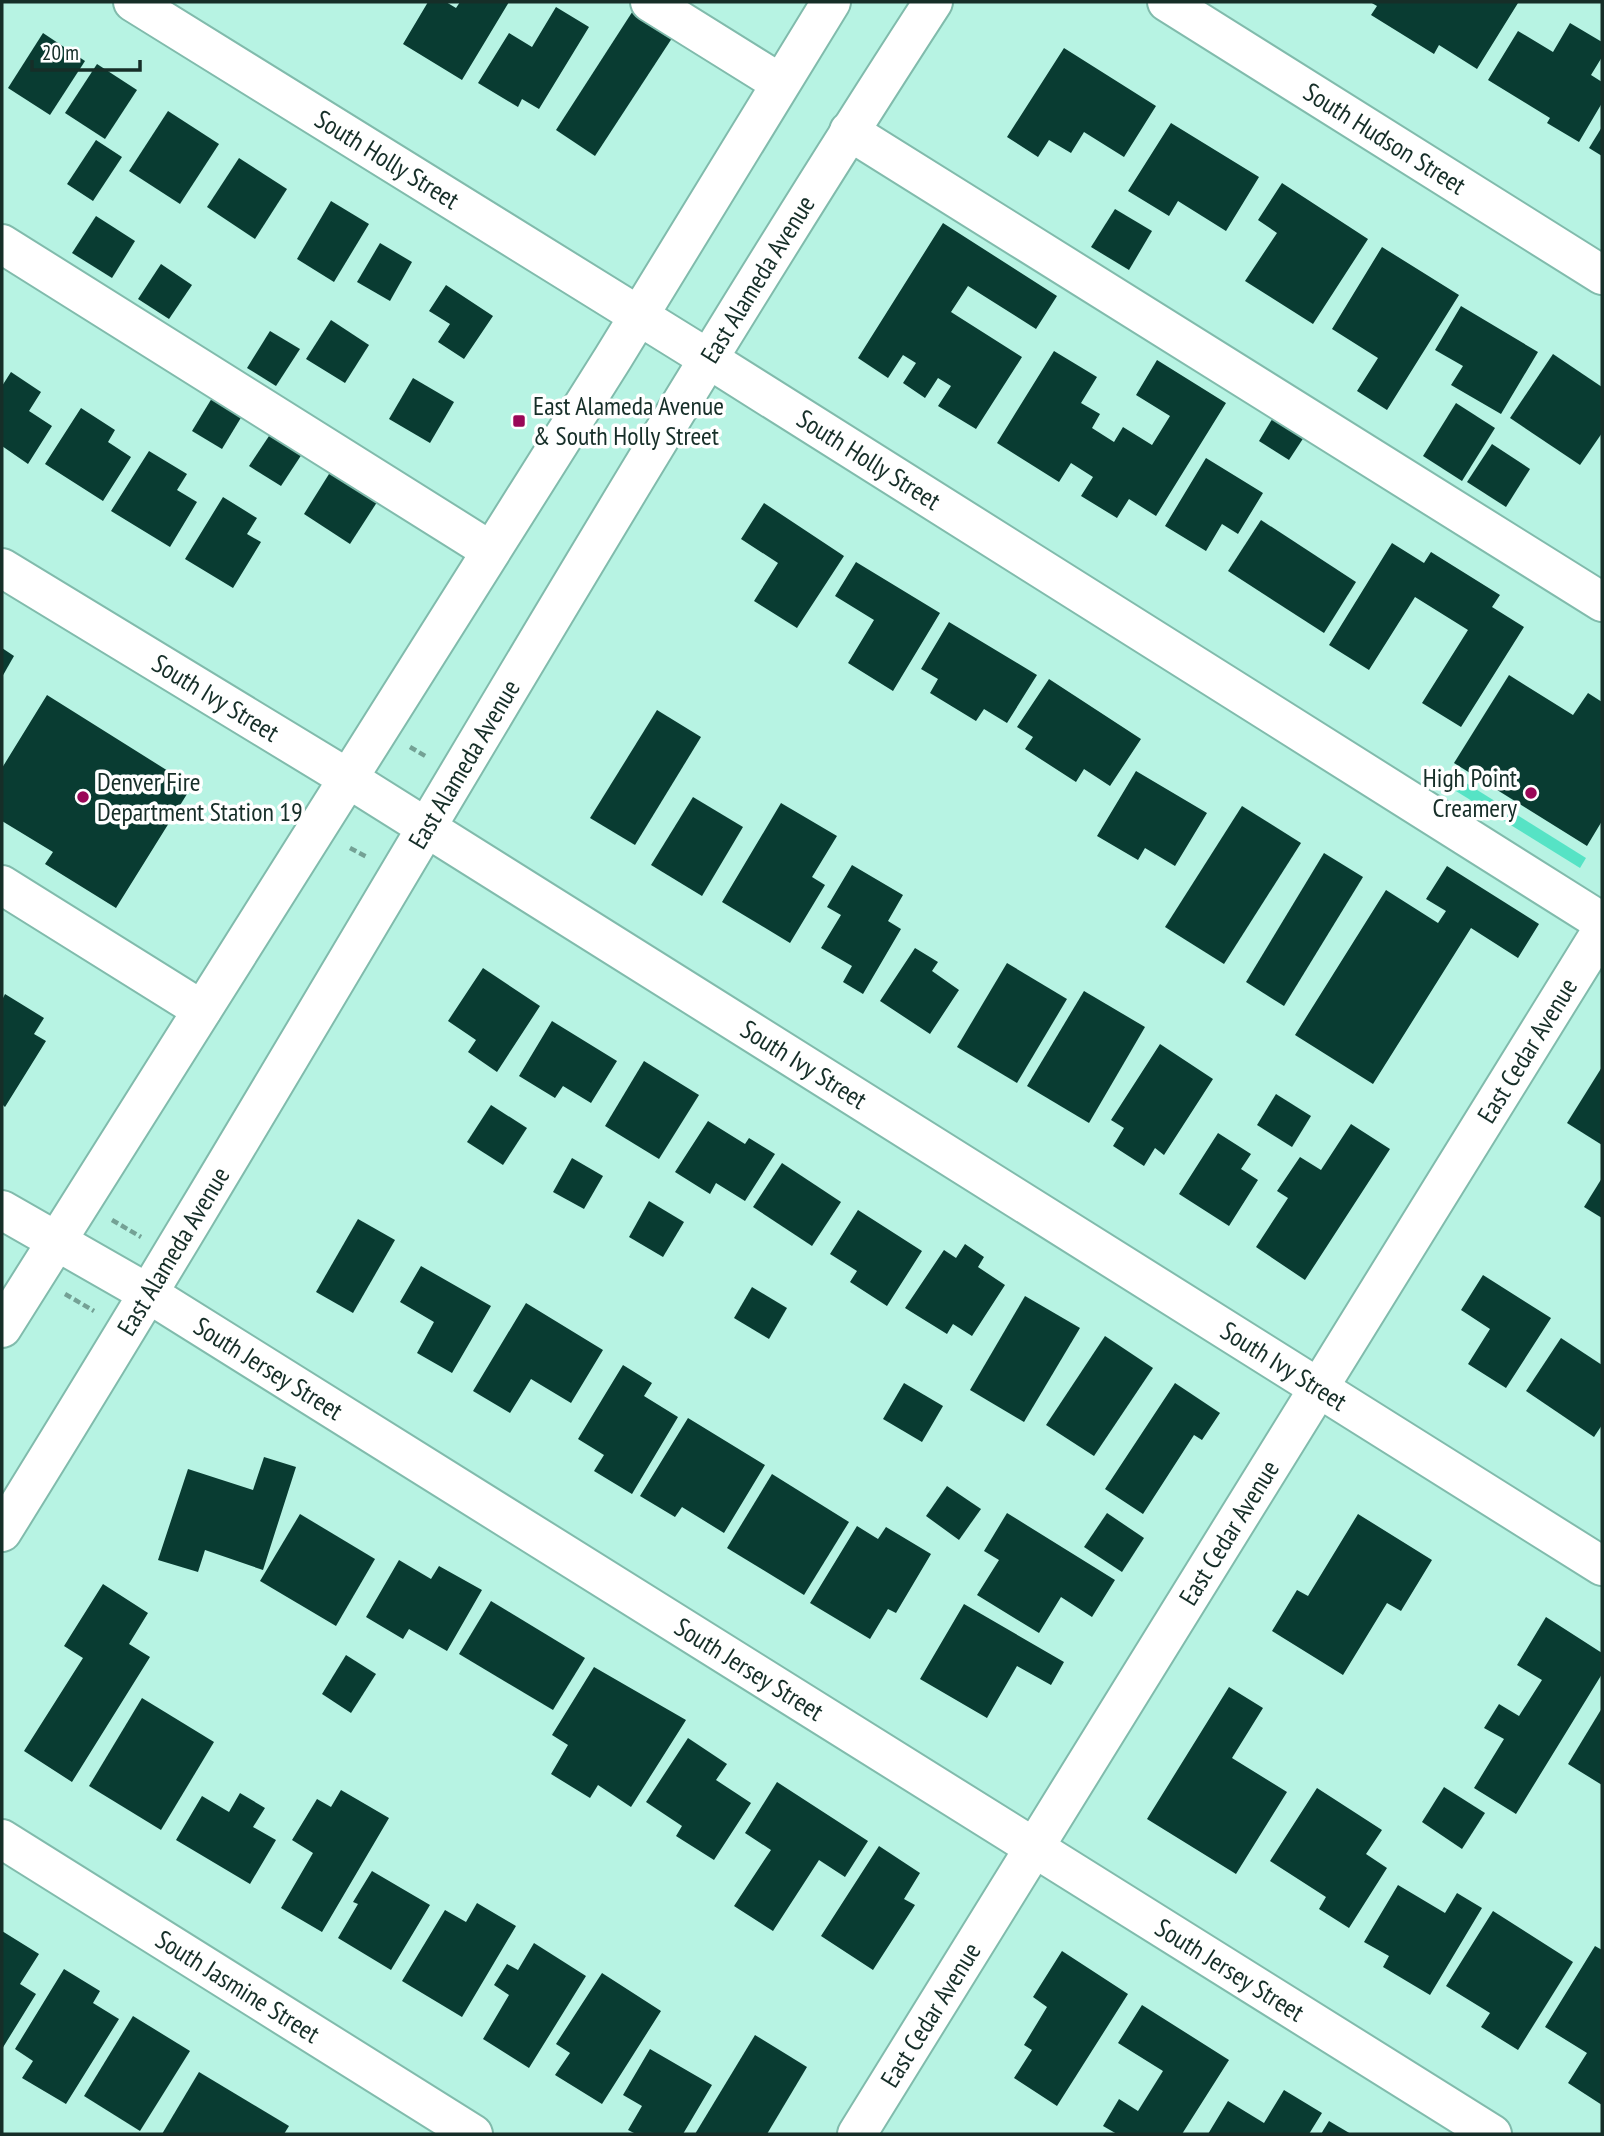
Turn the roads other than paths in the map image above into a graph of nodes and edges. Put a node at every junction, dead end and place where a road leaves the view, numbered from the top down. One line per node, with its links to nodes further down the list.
1 (133, 2): 10 (street, South Holly Street)
2 (650, 2): 6 (street)
3 (831, 2): 6 (street)
4 (933, 2): 7 (street, East Alameda Avenue)
5 (1167, 2): 9 (street, South Hudson Street)
6 (780, 83): 10 (street)
7 (849, 131): 11 (street, East Alameda Avenue); 14 (street)
8 (2, 244): 12 (street)
9 (1602, 275)
10 (640, 316): 11 (street, South Holly Street); 12 (street)
11 (707, 358): 16 (street, East Alameda Avenue); 18 (street, South Holly Street)
12 (491, 551): 15 (street)
13 (2, 568): 15 (street, South Ivy Street)
14 (1602, 602)
15 (349, 779): 16 (street, South Ivy Street); 20 (street)
16 (426, 827): 23 (street, East Alameda Avenue); 25 (street, South Ivy Street)
17 (2, 886): 20 (street)
18 (1602, 922)
19 (1602, 930): 25 (street, East Cedar Avenue)
20 (201, 1010): 22 (street)
21 (2, 1210): 22 (street, South Jersey Street)
22 (56, 1242): 23 (street, South Jersey Street); 24 (street)
23 (149, 1294): 26 (street, East Alameda Avenue); 29 (street, South Jersey Street)
24 (2, 1328)
25 (1318, 1389): 27 (street, South Ivy Street); 29 (street, East Cedar Avenue)
26 (2, 1532)
27 (1602, 1566)
28 (2, 1839): 30 (street, South Jasmine Street)
29 (1035, 1846): 31 (street, East Cedar Avenue); 32 (street, South Jersey Street)
30 (473, 2134)
31 (857, 2134)
32 (1493, 2134)

